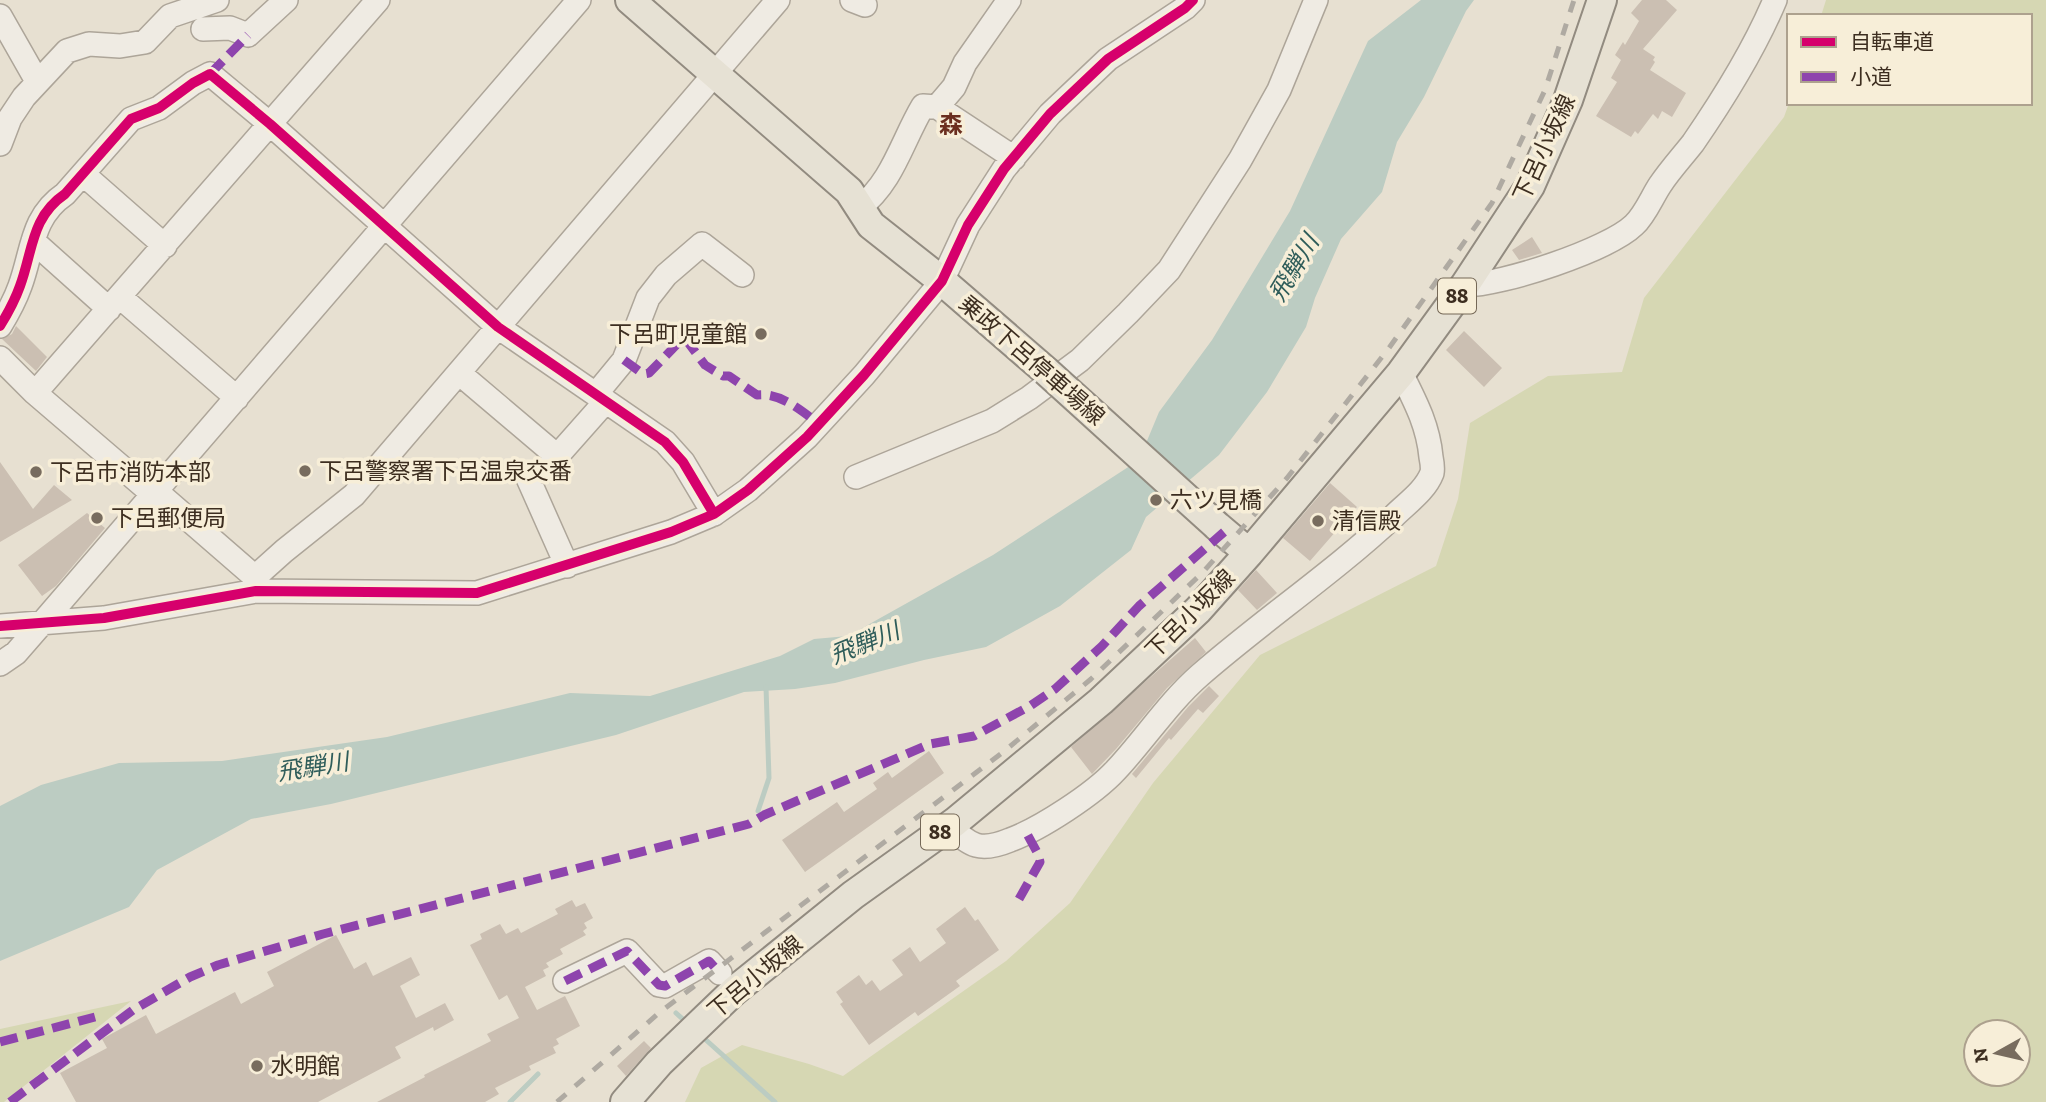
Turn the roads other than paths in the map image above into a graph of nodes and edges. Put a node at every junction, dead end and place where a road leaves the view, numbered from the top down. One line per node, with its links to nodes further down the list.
1 (217, 0): 15 (street)
2 (286, 0): 13 (street)
3 (378, 0): 17 (street)
4 (579, 0): 22 (street)
5 (630, 0): 14 (main road, 乗政下呂停車場線)
6 (778, 0): 14 (street)
7 (1009, 0): 16 (street)
8 (1193, 0): 19 (street)
9 (1316, 0): 38 (street)
10 (1602, 0): 27 (main road, 下呂小坂線 / 88)
11 (1775, 0): 27 (street)
12 (0, 16): 15 (street)
13 (203, 29)
14 (715, 74): 21 (main road, 乗政下呂停車場線); 30 (street)
15 (37, 81): 18 (street)
16 (937, 107): 19 (street); 21 (street)
17 (270, 124): 20 (street); 22 (street); 24 (street)
18 (0, 144)
19 (1014, 158): 26 (street)
20 (83, 174): 23 (street); 24 (street)
21 (859, 208): 26 (main road, 乗政下呂停車場線)
22 (384, 226): 30 (street); 35 (street)
23 (33, 241): 28 (street); 29 (street)
24 (165, 246): 28 (street)
25 (742, 275): 36 (street)
26 (942, 281): 40 (street); 41 (main road, 乗政下呂停車場線, bridge)
27 (1465, 285): 33 (main road, 下呂小坂線 / 88)
28 (114, 303): 34 (street); 35 (street)
29 (0, 326)
30 (498, 327): 32 (street); 36 (street)
31 (0, 358): 34 (street)
32 (459, 373): 37 (street); 43 (street)
33 (1401, 373): 41 (main road, 下呂小坂線 / 88); 47 (street)
34 (36, 393): 39 (street)
35 (237, 397): 39 (street)
36 (601, 397): 37 (street); 40 (street)
37 (557, 456): 42 (street)
38 (856, 477)
39 (155, 493): 43 (street); 44 (street)
40 (714, 514): 42 (street)
41 (1249, 553): 47 (main road, 下呂小坂線 / 88)
42 (567, 566): 43 (street)
43 (256, 584): 44 (street)
44 (43, 622): 45 (street); 46 (street)
45 (0, 626)
46 (0, 664)
47 (950, 825): 50 (main road, 下呂小坂線 / 88)
48 (720, 973): 49 (street)
49 (565, 981)
50 (625, 1102)

